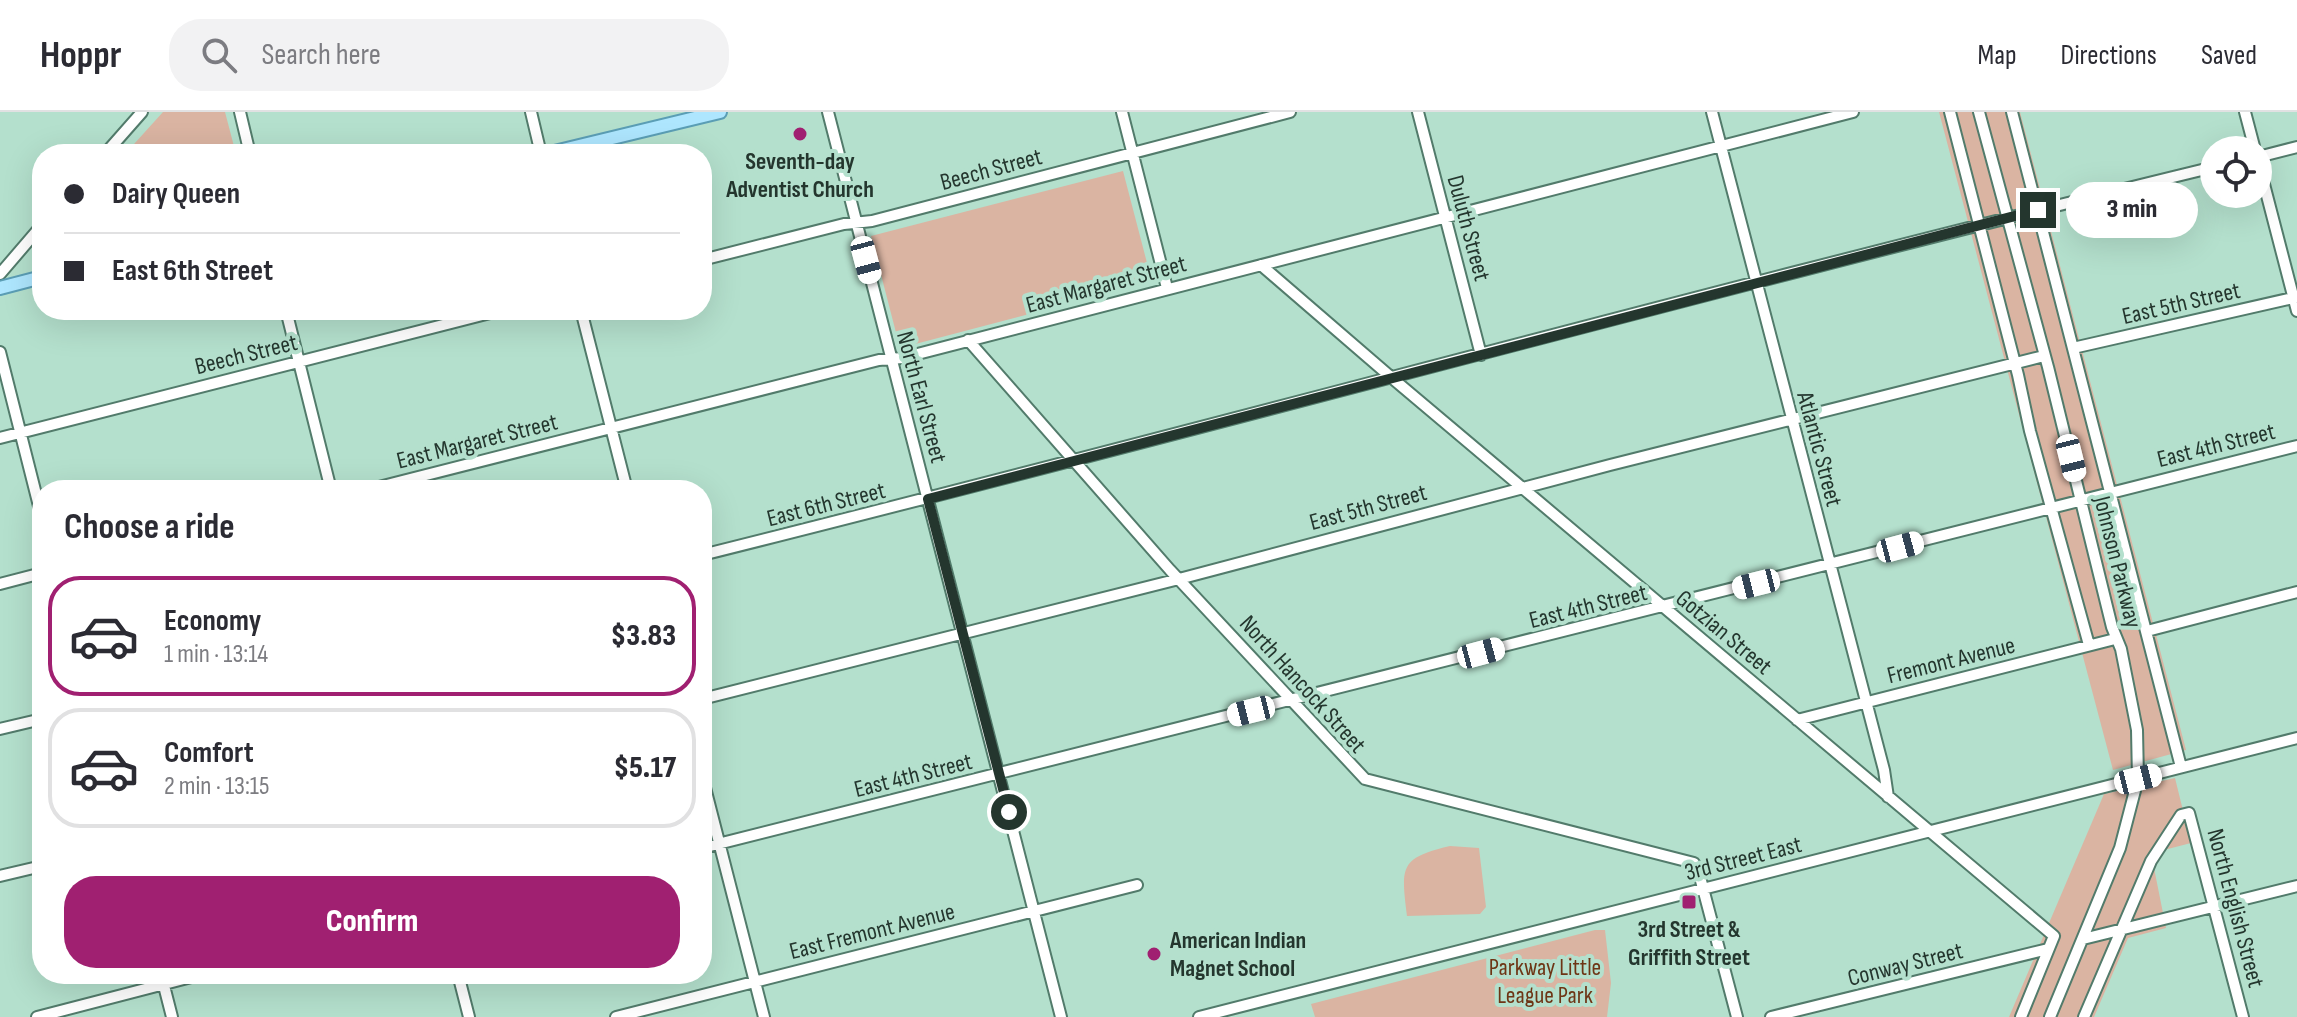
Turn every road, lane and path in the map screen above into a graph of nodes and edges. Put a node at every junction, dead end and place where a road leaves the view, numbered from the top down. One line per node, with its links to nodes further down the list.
1 (142, 112): 16 (street)
2 (240, 112): 17 (street)
3 (531, 112): 18 (street)
4 (720, 112): 19 (main road)
5 (828, 112): 29 (street, North Earl Street)
6 (1122, 112): 22 (street)
7 (1290, 112): 22 (street, Beech Street)
8 (1418, 112): 27 (street, Duluth Street)
9 (1712, 112): 20 (street, Atlantic Street)
10 (1853, 112): 20 (street, East Margaret Street)
11 (1950, 112): 30 (street, Johnson Parkway)
12 (1979, 112): 28 (street, Johnson Parkway)
13 (2012, 112): 26 (street, Johnson Parkway)
14 (2245, 112): 15 (street)
15 (2251, 136)
16 (114, 144)
17 (248, 144)
18 (541, 144)
19 (586, 144)
20 (1720, 147): 27 (street, East Margaret Street); 36 (street, Atlantic Street)
21 (2297, 147): 23 (street)
22 (1132, 153): 29 (street, Beech Street); 38 (street)
23 (2272, 155)
24 (2200, 170): 26 (street, East 6th Street)
25 (2271, 208): 39 (street)
26 (2038, 210): 28 (street, East 6th Street); 45 (street, Johnson Parkway)
27 (1445, 217): 33 (street, East Margaret Street); 47 (street, Duluth Street)
28 (2007, 217): 30 (street, East 6th Street); 48 (street, Johnson Parkway)
29 (856, 222): 32 (street, Beech Street); 49 (street, North Earl Street)
30 (1979, 224): 36 (street, East 6th Street); 51 (street, Johnson Parkway)
31 (32, 237): 34 (street)
32 (712, 258)
33 (1261, 265): 38 (street, East Margaret Street); 52 (street, Gotzian Street)
34 (0, 274)
35 (32, 280): 37 (main road)
36 (1755, 282): 47 (street, East 6th Street); 53 (street, Atlantic Street)
37 (0, 288)
38 (1167, 288): 44 (street, East Margaret Street)
39 (2295, 297): 40 (street); 45 (street, East 5th Street)
40 (2297, 311)
41 (289, 320): 50 (street)
42 (462, 320): 50 (street, Beech Street)
43 (584, 320): 54 (street)
44 (968, 340): 49 (street, East Margaret Street); 58 (street, North Hancock Street)
45 (2073, 348): 64 (street, Johnson Parkway)
46 (0, 352): 55 (street)
47 (1481, 355): 52 (street, East 6th Street)
48 (2044, 356): 51 (street, East 5th Street); 66 (street, Johnson Parkway)
49 (891, 359): 54 (street, East Margaret Street); 65 (street, North Earl Street)
50 (299, 361): 55 (street, Beech Street); 60 (street)
51 (2015, 363): 53 (street, East 5th Street); 67 (street, Johnson Parkway)
52 (1392, 378): 58 (street, East 6th Street); 63 (street, Gotzian Street)
53 (1790, 419): 63 (street, East 5th Street); 69 (street, Atlantic Street)
54 (613, 427): 61 (street, East Margaret Street); 62 (street)
55 (20, 433): 56 (street, Beech Street); 59 (street)
56 (0, 438)
57 (2297, 446): 64 (street, East 4th Street)
58 (1072, 461): 65 (street, East 6th Street); 71 (street, North Hancock Street)
59 (32, 480)
60 (329, 480)
61 (406, 480)
62 (625, 480)
63 (1524, 487): 71 (street, East 5th Street); 74 (street, Gotzian Street)
64 (2111, 492): 66 (street, East 4th Street); 75 (street, Johnson Parkway)
65 (928, 499): 68 (street, East 6th Street); 76 (street, North Earl Street)
66 (2081, 500): 67 (street, East 4th Street); 77 (street, Johnson Parkway)
67 (2052, 507): 69 (street, East 4th Street); 78 (street, Johnson Parkway)
68 (712, 553)
69 (1830, 565): 74 (street, East 4th Street); 81 (street, Atlantic Street)
70 (32, 576): 72 (street)
71 (1179, 579): 76 (street, East 5th Street); 80 (street, North Hancock Street)
72 (0, 584)
73 (2297, 592): 75 (street)
74 (1663, 607): 80 (street, East 4th Street); 82 (street, Gotzian Street)
75 (2147, 631): 86 (street, Johnson Parkway)
76 (963, 632): 79 (street, East 5th Street); 87 (street, North Earl Street)
77 (2115, 639): 78 (street, Fremont Avenue); 88 (street, Johnson Parkway)
78 (2089, 645): 81 (street, Fremont Avenue)
79 (712, 696)
80 (1291, 701): 87 (street, East 4th Street); 98 (street, North Hancock Street)
81 (1866, 702): 82 (street, Fremont Avenue); 89 (street, Atlantic Street)
82 (1797, 720): 89 (street, Gotzian Street)
83 (32, 721): 84 (street)
84 (0, 729)
85 (2297, 738): 86 (street, 3rd Street East)
86 (2181, 767): 88 (street, 3rd Street East)
87 (999, 774): 92 (street, East 4th Street); 100 (street, North Earl Street)
88 (2138, 779): 91 (street, 3rd Street East); 102 (street, Johnson Parkway)
89 (1888, 797): 91 (street, Gotzian Street)
90 (712, 816): 92 (street)
91 (1929, 832): 98 (street, 3rd Street East); 103 (street, Gotzian Street)
92 (719, 844): 93 (street, East 4th Street); 104 (street)
93 (712, 846)
94 (32, 868): 95 (street)
95 (0, 876)
96 (1137, 885): 100 (street, East Fremont Avenue)
97 (2297, 886): 99 (street)
98 (1703, 889): 108 (street, 3rd Street East); 116 (street)
99 (2214, 907): 101 (street); 101 (street, North English Street); 121 (street, North English Street)
100 (1033, 911): 104 (street, East Fremont Avenue); 114 (street, North Earl Street)
101 (2123, 930): 102 (street); 120 (street)
102 (2083, 939): 119 (street, Johnson Parkway)
103 (2048, 949): 117 (street, Conway Street); 118 (street)
104 (754, 981): 112 (street, East Fremont Avenue); 113 (street)
105 (146, 984): 109 (street)
106 (163, 984): 110 (street)
107 (461, 984): 111 (street)
108 (1225, 1014): 115 (street, 3rd Street East)
109 (37, 1017)
110 (172, 1017)
111 (469, 1017)
112 (616, 1017)
113 (764, 1017)
114 (1061, 1017)
115 (1199, 1017)
116 (1737, 1017)
117 (1771, 1017)
118 (2021, 1017)
119 (2050, 1017)
120 (2084, 1017)
121 (2243, 1017)

